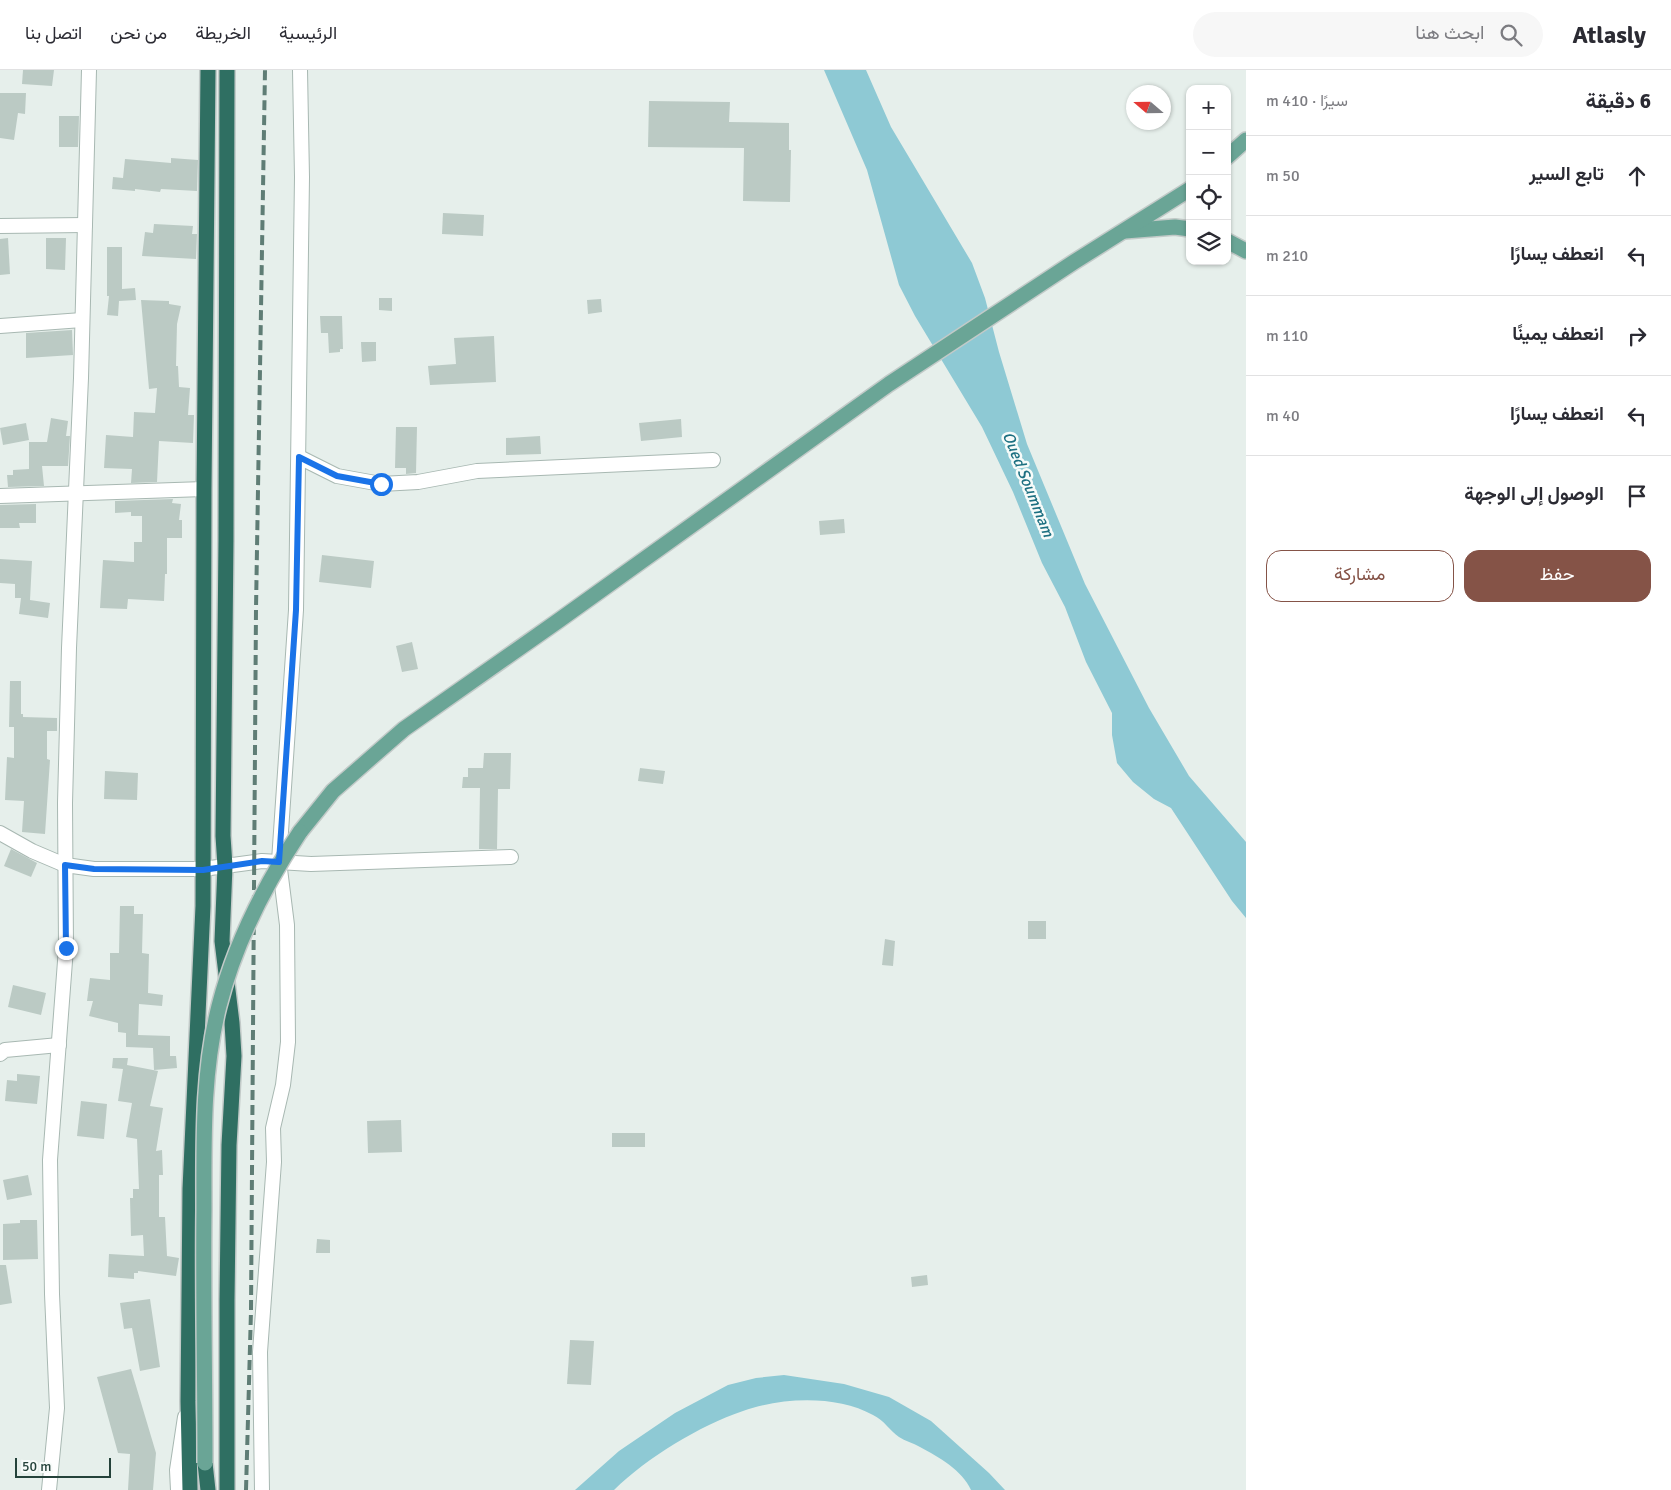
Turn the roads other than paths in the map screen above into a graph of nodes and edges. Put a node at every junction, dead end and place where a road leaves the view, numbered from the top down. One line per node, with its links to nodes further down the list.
1 (90, 70): 10 (street)
2 (208, 70): 20 (highway)
3 (227, 70): 27 (highway)
4 (300, 70): 18 (street)
5 (1246, 140): 7 (main road)
6 (1246, 152): 8 (main road)
7 (1231, 153)
8 (1231, 161)
9 (1186, 191): 13 (main road)
10 (85, 225): 11 (street); 16 (street)
11 (0, 226)
12 (1186, 228): 13 (main road)
13 (1120, 232): 32 (main road, bridge)
14 (1231, 243): 15 (main road)
15 (1246, 251)
16 (82, 320): 17 (street); 21 (street)
17 (0, 326)
18 (299, 457): 19 (street); 25 (street)
19 (713, 460)
20 (204, 489): 21 (street); 28 (highway)
21 (77, 493): 22 (street); 26 (street)
22 (0, 496)
23 (0, 833): 26 (street)
24 (511, 857): 25 (street)
25 (279, 862): 27 (street); 39 (street)
26 (65, 865): 28 (street); 29 (street)
27 (225, 866): 28 (street); 38 (highway)
28 (203, 870): 31 (highway)
29 (59, 1045): 30 (street); 33 (street)
30 (0, 1054)
31 (188, 1401): 34 (street); 35 (highway)
32 (205, 1463): 36 (highway); 37 (highway)
33 (49, 1490)
34 (178, 1490)
35 (190, 1490)
36 (202, 1490)
37 (208, 1490)
38 (227, 1490)
39 (262, 1490)

